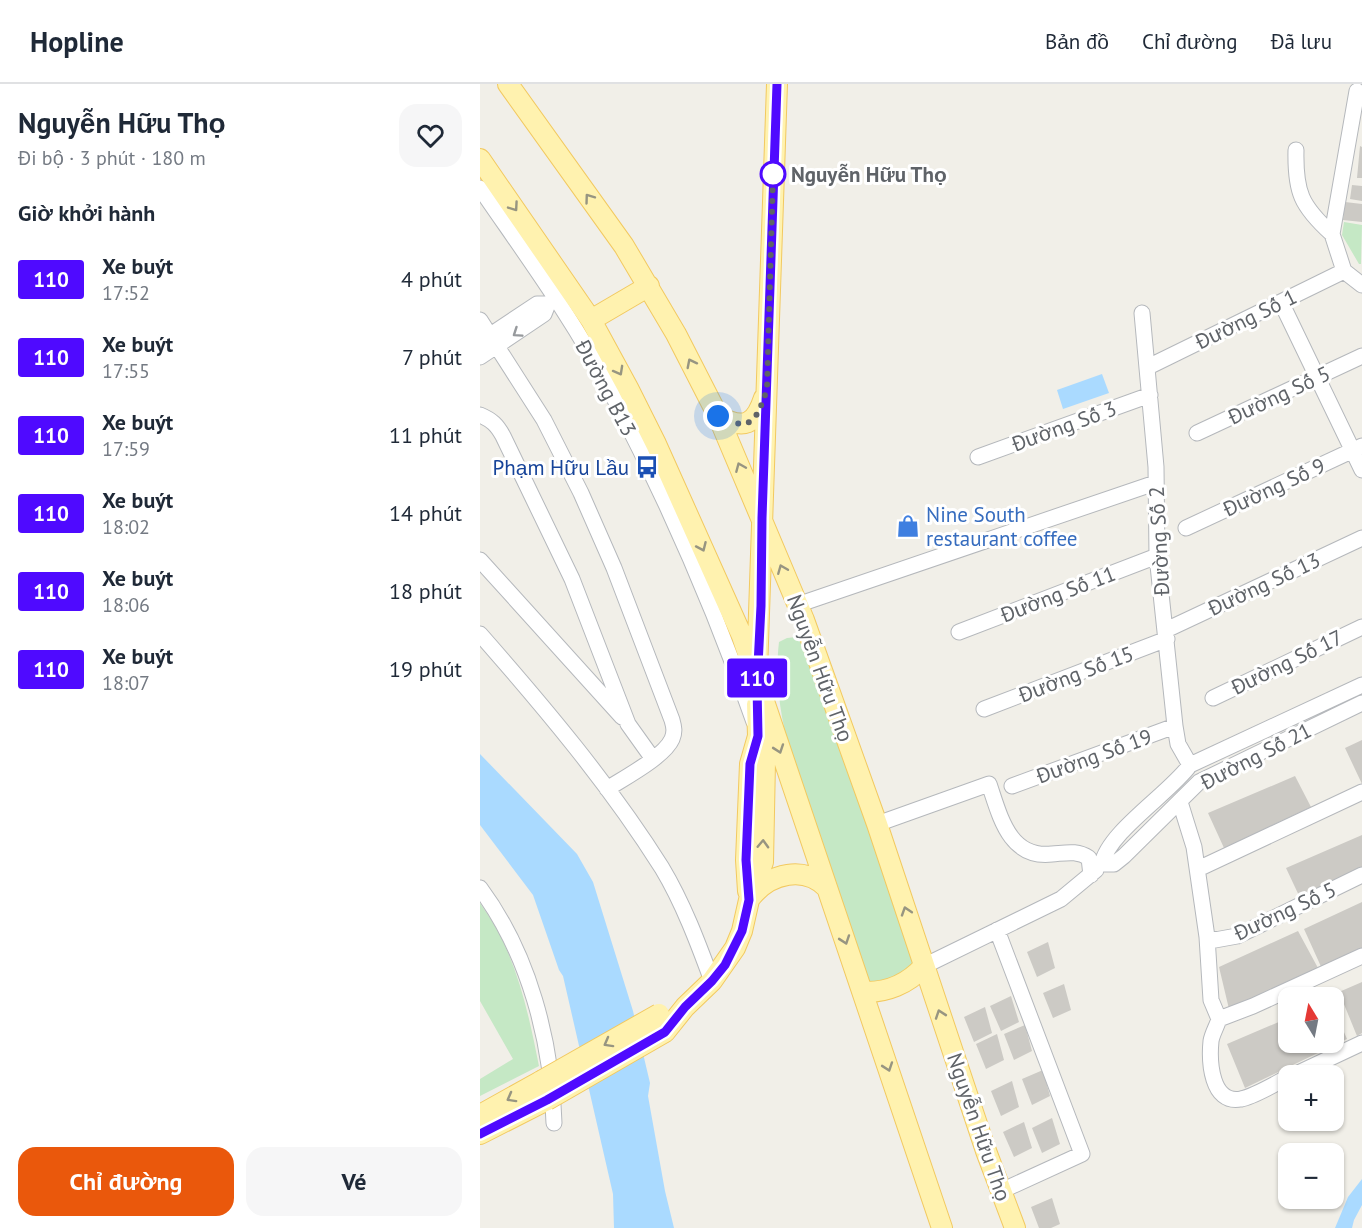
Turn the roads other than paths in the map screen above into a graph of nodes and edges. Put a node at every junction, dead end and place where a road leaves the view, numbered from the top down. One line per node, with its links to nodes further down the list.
1 (508, 84): 10 (main road, Nguyễn Hữu Thọ, one-way to 1)
2 (777, 84): 21 (main road)
3 (1357, 91): 7 (street)
4 (1296, 150): 7 (street)
5 (480, 159): 11 (main road, one-way to 11)
6 (480, 188): 11 (street, Đường B13)
7 (1332, 234): 8 (street)
8 (1344, 270): 9 (street); 12 (street, Đường Số 1)
9 (1362, 285)
10 (649, 286): 15 (main road); 24 (main road, Nguyễn Hữu Thọ, one-way to 10)
11 (558, 298): 15 (main road); 16 (street); 49 (street, Đường B13)
12 (1281, 302): 19 (street, Đường Số 1); 20 (street)
13 (1142, 313): 19 (street, Đường Số 2)
14 (480, 320): 16 (street)
15 (591, 320): 41 (main road, one-way to 41)
16 (489, 341): 18 (street); 50 (street)
17 (1362, 356): 20 (street, Đường Số 5)
18 (480, 357)
19 (1148, 367): 22 (street, Đường Số 2)
20 (1317, 377): 25 (street, Đường Số 5); 26 (street)
21 (767, 389): 24 (main road); 30 (main road)
22 (1150, 394): 27 (street, Đường Số 3); 29 (street, Đường Số 2)
23 (480, 415): 40 (street)
24 (718, 416): 30 (main road, Nguyễn Hữu Thọ, one-way to 24)
25 (1197, 433)
26 (1357, 448): 28 (street); 31 (street, Đường Số 9)
27 (978, 457)
28 (1362, 471)
29 (1155, 483): 33 (street, Đường Số 2); 35 (street)
30 (762, 518): 35 (main road, Nguyễn Hữu Thọ, one-way to 30); 41 (main road)
31 (1186, 528)
32 (1362, 538): 39 (street, Đường Số 13)
33 (1157, 556): 37 (street, Đường Số 11); 39 (street, Đường Số 2)
34 (480, 560): 43 (street)
35 (796, 605): 56 (main road, Nguyễn Hữu Thọ)
36 (1362, 627): 44 (street, Đường Số 17)
37 (958, 632)
38 (480, 634): 53 (street)
39 (1166, 635): 46 (street, Đường Số 15); 48 (street, Đường Số 2)
40 (611, 680): 43 (street); 47 (street)
41 (757, 685): 49 (main road); 62 (main road, one-way to 62)
42 (1362, 685): 51 (street, Đường Số 21)
43 (596, 690): 47 (street)
44 (1213, 698)
45 (1362, 703): 55 (street, Đường Số 21)
46 (984, 709)
47 (628, 724): 50 (street)
48 (1175, 726): 51 (street, Đường Số 2); 52 (street, Đường Số 19)
49 (758, 736): 63 (main road)
50 (653, 759): 53 (street)
51 (1190, 765): 57 (street, Đường Số 21)
52 (1012, 786)
53 (607, 789): 68 (street)
54 (1362, 792): 58 (street)
55 (1180, 802): 57 (street, Đường Số 21); 58 (street)
56 (877, 824): 59 (street); 67 (main road, Nguyễn Hữu Thọ, one-way to 56)
57 (1102, 864): 59 (street)
58 (1198, 869): 65 (street)
59 (1091, 875): 64 (street)
60 (1362, 875): 65 (street, Đường Số 5)
61 (480, 888): 76 (street)
62 (827, 888): 63 (main road); 69 (main road, one-way to 69)
63 (749, 900): 68 (main road)
64 (997, 930): 67 (street); 78 (street)
65 (1207, 937): 70 (street)
66 (1362, 956): 70 (street)
67 (924, 966): 69 (main road); 78 (main road, Nguyễn Hữu Thọ, one-way to 67)
68 (712, 981): 74 (main road, bridge)
69 (863, 992): 79 (main road, one-way to 79)
70 (1219, 1019): 73 (street)
71 (1362, 1043): 72 (street)
72 (1314, 1065)
73 (1278, 1082)
74 (544, 1090): 75 (main road, one-way to 75); 77 (main road)
75 (480, 1115)
76 (554, 1123)
77 (480, 1134)
78 (1001, 1191): 80 (main road, Nguyễn Hữu Thọ)
79 (942, 1228)
80 (1015, 1228)

